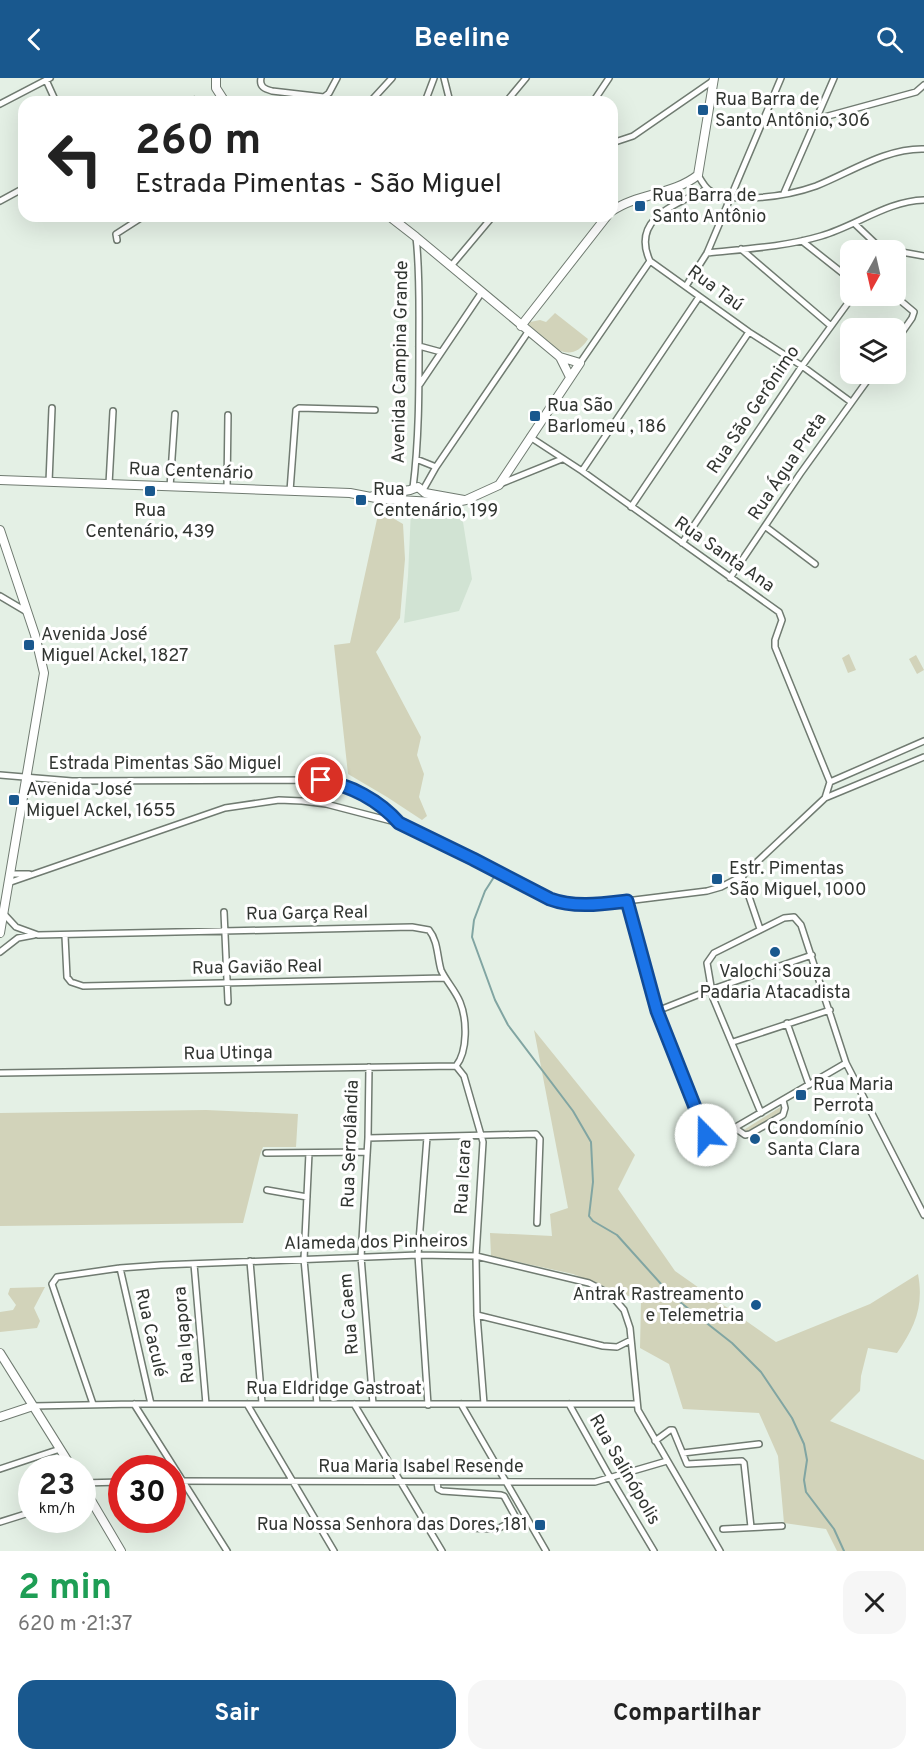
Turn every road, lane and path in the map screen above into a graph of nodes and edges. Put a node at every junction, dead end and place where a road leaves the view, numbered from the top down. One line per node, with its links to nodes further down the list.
1 (216, 78): 17 (street)
2 (261, 78): 18 (street)
3 (337, 78): 19 (street)
4 (392, 78): 20 (street)
5 (435, 78): 21 (street)
6 (444, 78): 22 (street)
7 (525, 78): 23 (street)
8 (609, 78): 24 (street)
9 (781, 78): 33 (street)
10 (834, 78): 26 (street)
11 (48, 79): 16 (street); 25 (street)
12 (714, 79): 27 (street); 29 (street)
13 (924, 85): 14 (street)
14 (916, 92): 15 (street); 26 (street)
15 (924, 95)
16 (54, 96)
17 (221, 96)
18 (315, 96)
19 (325, 96)
20 (376, 96)
21 (428, 96)
22 (448, 96)
23 (511, 96)
24 (597, 96)
25 (0, 104)
26 (817, 119): 32 (street)
27 (618, 141)
28 (924, 148): 32 (street)
29 (698, 175): 30 (street); 36 (street)
30 (707, 189): 33 (street); 50 (street)
31 (18, 191): 35 (street)
32 (784, 193): 33 (street)
33 (729, 198): 47 (street)
34 (924, 200): 41 (street)
35 (0, 201)
36 (618, 208)
37 (135, 222): 43 (street)
38 (397, 222): 42 (street)
39 (488, 222): 51 (street)
40 (603, 222): 60 (street)
41 (855, 224): 44 (street); 45 (street)
42 (416, 237): 51 (street); 62 (street, Avenida Campina Grande)
43 (117, 240)
44 (872, 240)
45 (802, 241): 46 (street); 52 (street)
46 (741, 249): 47 (street); 58 (street)
47 (707, 253): 53 (street)
48 (906, 253): 49 (street)
49 (924, 256)
50 (650, 261): 53 (street, Rua Taú); 65 (street)
51 (451, 266): 54 (street)
52 (840, 271)
53 (686, 286): 55 (street, Rua Taú)
54 (482, 292): 60 (street); 63 (street)
55 (699, 297): 61 (street, Rua Taú); 80 (street)
56 (906, 305): 59 (street)
57 (846, 306): 58 (street, Rua São Gerônimo)
58 (831, 326): 66 (street, Rua São Gerônimo)
59 (906, 327)
60 (524, 329): 64 (street); 79 (street)
61 (749, 332): 66 (street, Rua Taú); 94 (street)
62 (419, 346): 63 (street); 69 (street, Avenida Campina Grande)
63 (441, 352): 69 (street)
64 (560, 357): 65 (street); 67 (street)
65 (580, 363): 67 (street)
66 (802, 366): 70 (street, Rua Taú); 97 (street, Rua São Gerônimo)
67 (570, 377): 76 (street)
68 (864, 384): 70 (street, Rua Água Preta)
69 (419, 386): 77 (street, Avenida Campina Grande)
70 (851, 402): 95 (street, Rua Água Preta)
71 (52, 408): 82 (street)
72 (375, 410): 89 (street)
73 (113, 411): 83 (street)
74 (175, 414): 86 (street)
75 (228, 415): 87 (street)
76 (530, 437): 78 (street, Rua Santa Ana); 84 (street)
77 (416, 459): 79 (street); 88 (street, Avenida Campina Grande)
78 (562, 459): 80 (street, Rua Santa Ana); 84 (street, Rua Centenário)
79 (436, 467): 90 (street)
80 (582, 471): 94 (street, Rua Santa Ana)
81 (4, 481): 82 (street, Rua Centenário); 85 (street, Rua Centenário)
82 (49, 482): 83 (street, Rua Centenário)
83 (109, 484): 86 (street, Rua Centenário)
84 (499, 484): 92 (street, Rua Centenário)
85 (0, 485)
86 (170, 487): 87 (street, Rua Centenário)
87 (227, 488): 89 (street, Rua Centenário)
88 (411, 489): 90 (street, Rua Centenário); 91 (street, Rua Centenário); 93 (street)
89 (291, 491): 91 (street, Rua Centenário)
90 (424, 491): 92 (street, Rua Centenário); 93 (street)
91 (372, 496): 93 (street, Rua Centenário)
92 (466, 500): 93 (street, Rua Centenário)
93 (416, 501)
94 (631, 507): 97 (street, Rua Santa Ana)
95 (766, 527): 98 (street); 99 (street, Rua Água Preta)
96 (0, 530): 101 (street)
97 (682, 543): 99 (street, Rua Santa Ana)
98 (815, 564)
99 (730, 578): 106 (street, Rua Santa Ana)
100 (0, 596): 101 (street)
101 (28, 613): 105 (street)
102 (924, 741): 106 (street)
103 (924, 757): 107 (street)
104 (0, 775): 105 (street, Estrada Pimentas São Miguel)
105 (27, 778): 108 (street, Estrada Pimentas São Miguel); 109 (street)
106 (830, 782): 107 (street)
107 (825, 798): 111 (street)
108 (399, 823): 110 (street); 113 (street)
109 (10, 874): 110 (street); 112 (street)
110 (33, 874): 112 (street)
111 (742, 876): 113 (street); 116 (street)
112 (8, 883): 115 (street)
113 (627, 901): 128 (street)
114 (224, 912): 117 (street)
115 (1, 916): 118 (street); 119 (street)
116 (760, 929): 122 (street); 125 (street)
117 (226, 931): 120 (street, Rua Garça Real); 123 (street, Rua Garça Real); 124 (street)
118 (0, 933)
119 (38, 934): 120 (street, Rua Garça Real); 121 (street)
120 (65, 936): 124 (street, Rua Gavião Real)
121 (0, 952)
122 (812, 955): 125 (street); 127 (street)
123 (445, 978): 124 (street, Rua Gavião Real); 132 (street, Rua Garça Real)
124 (227, 984): 126 (street)
125 (710, 990): 128 (street); 130 (street)
126 (228, 1002)
127 (830, 1010): 129 (street); 131 (street)
128 (657, 1011): 138 (street)
129 (787, 1023): 130 (street); 135 (street)
130 (733, 1042): 137 (street)
131 (846, 1064): 135 (street); 147 (street)
132 (456, 1066): 133 (street, Rua Utinga); 139 (street, Rua Icara)
133 (369, 1067): 134 (street, Rua Utinga); 141 (street, Rua Serrolândia)
134 (0, 1073)
135 (809, 1085): 136 (street)
136 (783, 1100): 137 (street); 138 (street)
137 (761, 1113): 138 (street)
138 (735, 1128)
139 (482, 1136): 140 (street); 148 (street); 150 (street, Rua Icara)
140 (427, 1137): 141 (street); 149 (street)
141 (368, 1138): 143 (street, Rua Serrolândia)
142 (309, 1152): 143 (street); 144 (street); 146 (street)
143 (367, 1152): 151 (street, Rua Serrolândia)
144 (266, 1153)
145 (267, 1190): 146 (street)
146 (307, 1197): 152 (street)
147 (924, 1215)
148 (537, 1223)
149 (418, 1255): 150 (street, Alameda dos Pinheiros); 151 (street, Alameda dos Pinheiros); 173 (street)
150 (476, 1256): 156 (street, Rua Icara); 157 (street, Alameda dos Pinheiros)
151 (361, 1257): 152 (street, Alameda dos Pinheiros); 168 (street, Rua Caem)
152 (304, 1259): 153 (street, Alameda dos Pinheiros); 166 (street)
153 (250, 1261): 154 (street, Alameda dos Pinheiros); 160 (street)
154 (194, 1264): 155 (street, Alameda dos Pinheiros); 164 (street, Rua Igapora)
155 (120, 1268): 161 (street, Alameda dos Pinheiros); 163 (street, Rua Caculé)
156 (477, 1315): 157 (street); 170 (street, Rua Icara)
157 (631, 1340): 172 (street, Alameda dos Pinheiros)
158 (0, 1353): 159 (street)
159 (3, 1363): 174 (street)
160 (262, 1403): 165 (street, Rua Eldridge Gastroat); 166 (street, Rua Eldridge Gastroat)
161 (93, 1404): 162 (street, Rua Eldridge Gastroat); 174 (street, Rua Eldridge Gastroat)
162 (135, 1404): 163 (street, Rua Eldridge Gastroat); 181 (street)
163 (151, 1404): 164 (street, Rua Eldridge Gastroat)
164 (206, 1404): 165 (street, Rua Eldridge Gastroat)
165 (247, 1404): 187 (street)
166 (317, 1404): 167 (street, Rua Eldridge Gastroat)
167 (354, 1404): 168 (street, Rua Eldridge Gastroat); 188 (street)
168 (373, 1404): 173 (street, Rua Eldridge Gastroat)
169 (460, 1404): 170 (street, Rua Eldridge Gastroat); 173 (street, Rua Eldridge Gastroat); 186 (street)
170 (484, 1404): 171 (street, Rua Eldridge Gastroat)
171 (569, 1404): 172 (street, Rua Eldridge Gastroat); 184 (street, Rua Salinópolis)
172 (636, 1404): 176 (street)
173 (428, 1405)
174 (33, 1407): 175 (street); 178 (street)
175 (0, 1417)
176 (655, 1441): 179 (street); 182 (street)
177 (759, 1444): 179 (street)
178 (60, 1449): 180 (street); 183 (street)
179 (682, 1452): 195 (street)
180 (64, 1455)
181 (167, 1455)
182 (667, 1461): 184 (street, Rua Maria Isabel Resende); 204 (street)
183 (0, 1469)
184 (610, 1479): 186 (street, Rua Maria Isabel Resende); 203 (street, Rua Salinópolis)
185 (186, 1480): 187 (street, Rua Maria Isabel Resende)
186 (504, 1481): 189 (street, Rua Maria Isabel Resende); 202 (street)
187 (293, 1482): 188 (street, Rua Maria Isabel Resende); 200 (street)
188 (399, 1482): 189 (street, Rua Maria Isabel Resende); 201 (street)
189 (437, 1482): 196 (street)
190 (186, 1485): 199 (street)
191 (96, 1511): 198 (street)
192 (18, 1516): 193 (street)
193 (0, 1522)
194 (782, 1526): 195 (street)
195 (751, 1527): 197 (street)
196 (468, 1528)
197 (723, 1529)
198 (121, 1551)
199 (227, 1551)
200 (334, 1551)
201 (442, 1551)
202 (546, 1551)
203 (654, 1551)
204 (720, 1551)

